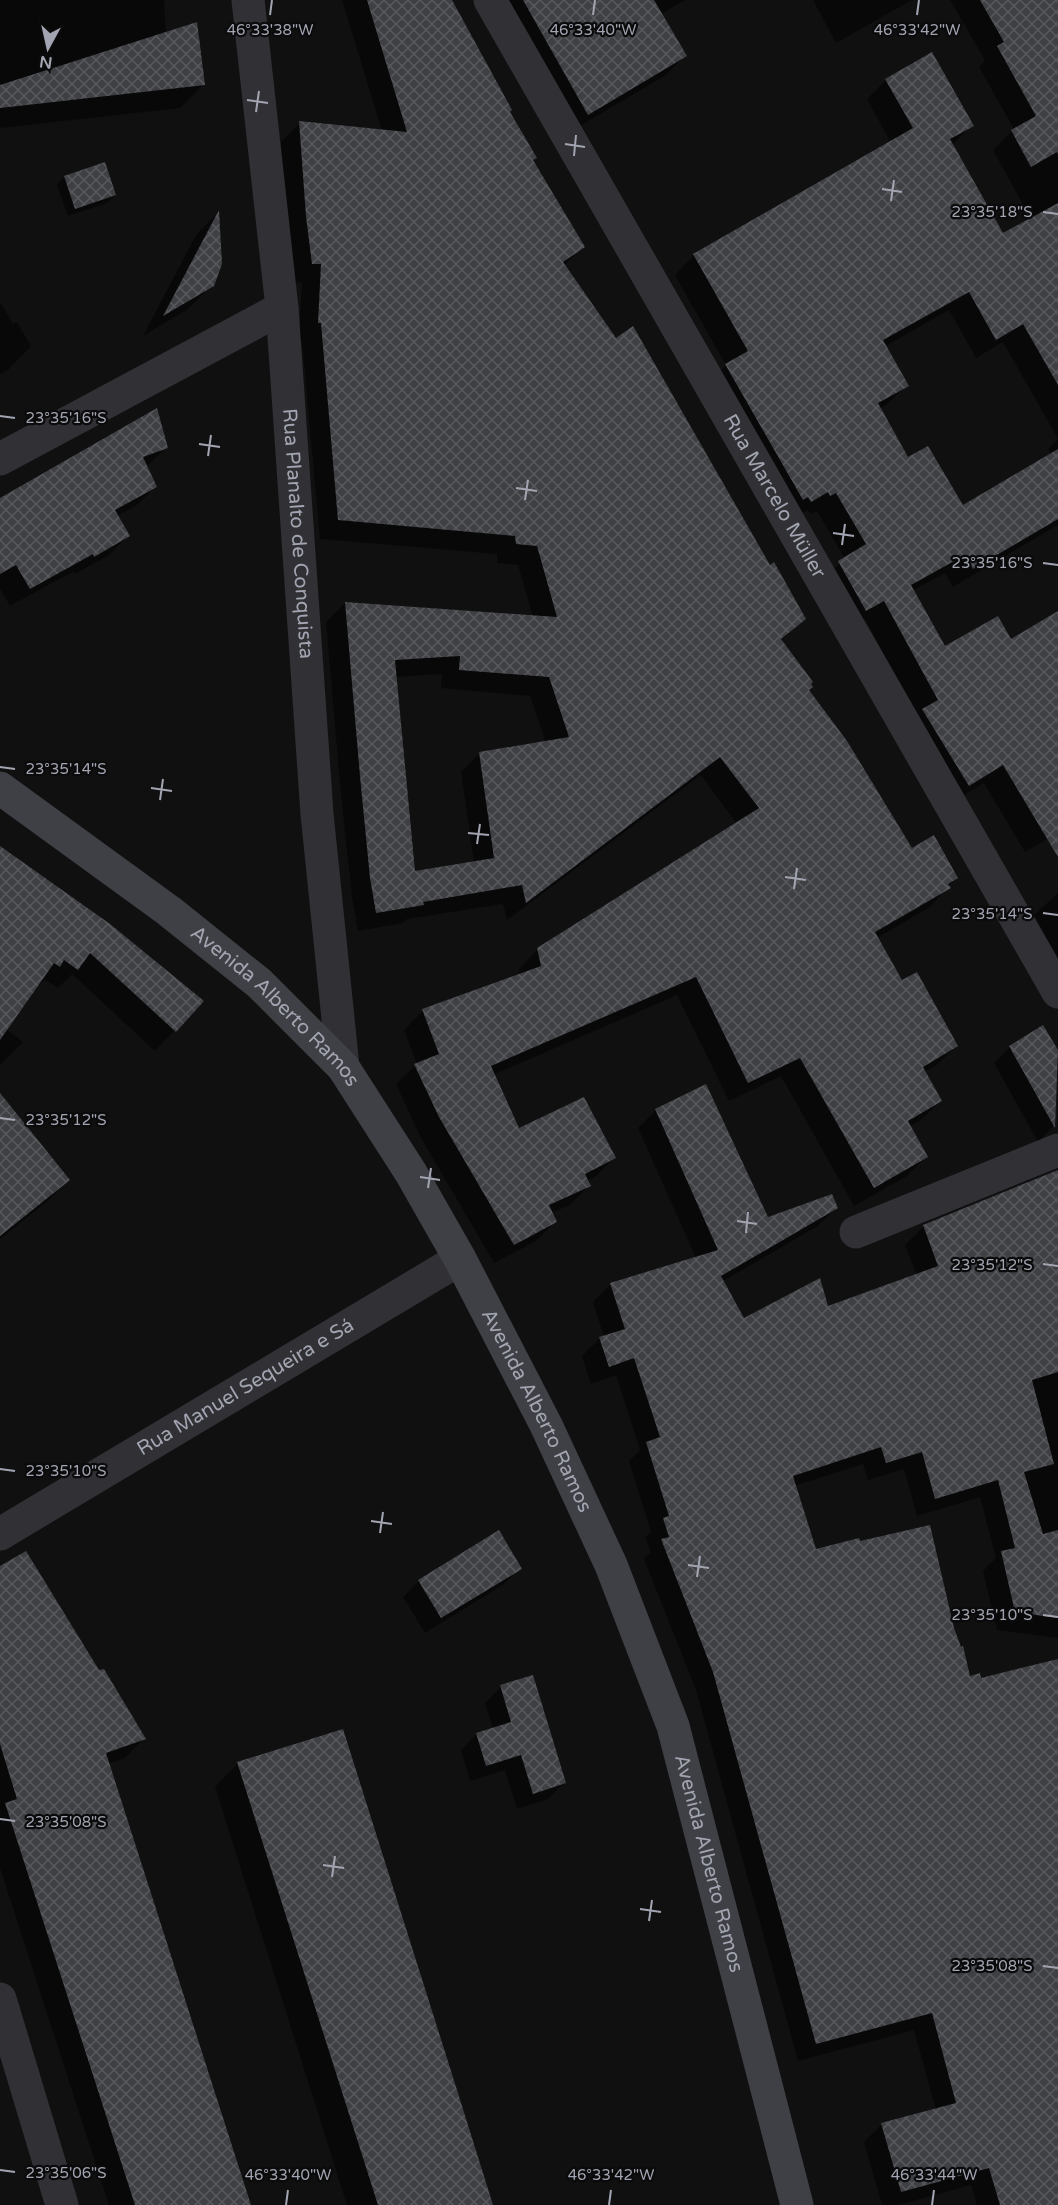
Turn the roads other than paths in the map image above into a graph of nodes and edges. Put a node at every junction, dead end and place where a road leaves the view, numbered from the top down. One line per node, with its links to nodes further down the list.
1 (248, 0): 3 (street, Rua Planalto de Conquista)
2 (490, 0): 6 (street, Rua Marcelo Müller)
3 (282, 308): 4 (street); 7 (street, Rua Planalto de Conquista)
4 (0, 459)
5 (0, 788): 7 (main road, Avenida Alberto Ramos)
6 (1058, 992)
7 (343, 1067): 10 (main road, Avenida Alberto Ramos)
8 (1058, 1150): 9 (street)
9 (856, 1232)
10 (460, 1259): 11 (street, Rua Manuel Sequeira e Sá); 14 (main road, Avenida Alberto Ramos)
11 (0, 1534)
12 (0, 1999): 13 (street)
13 (62, 2205)
14 (798, 2205)

